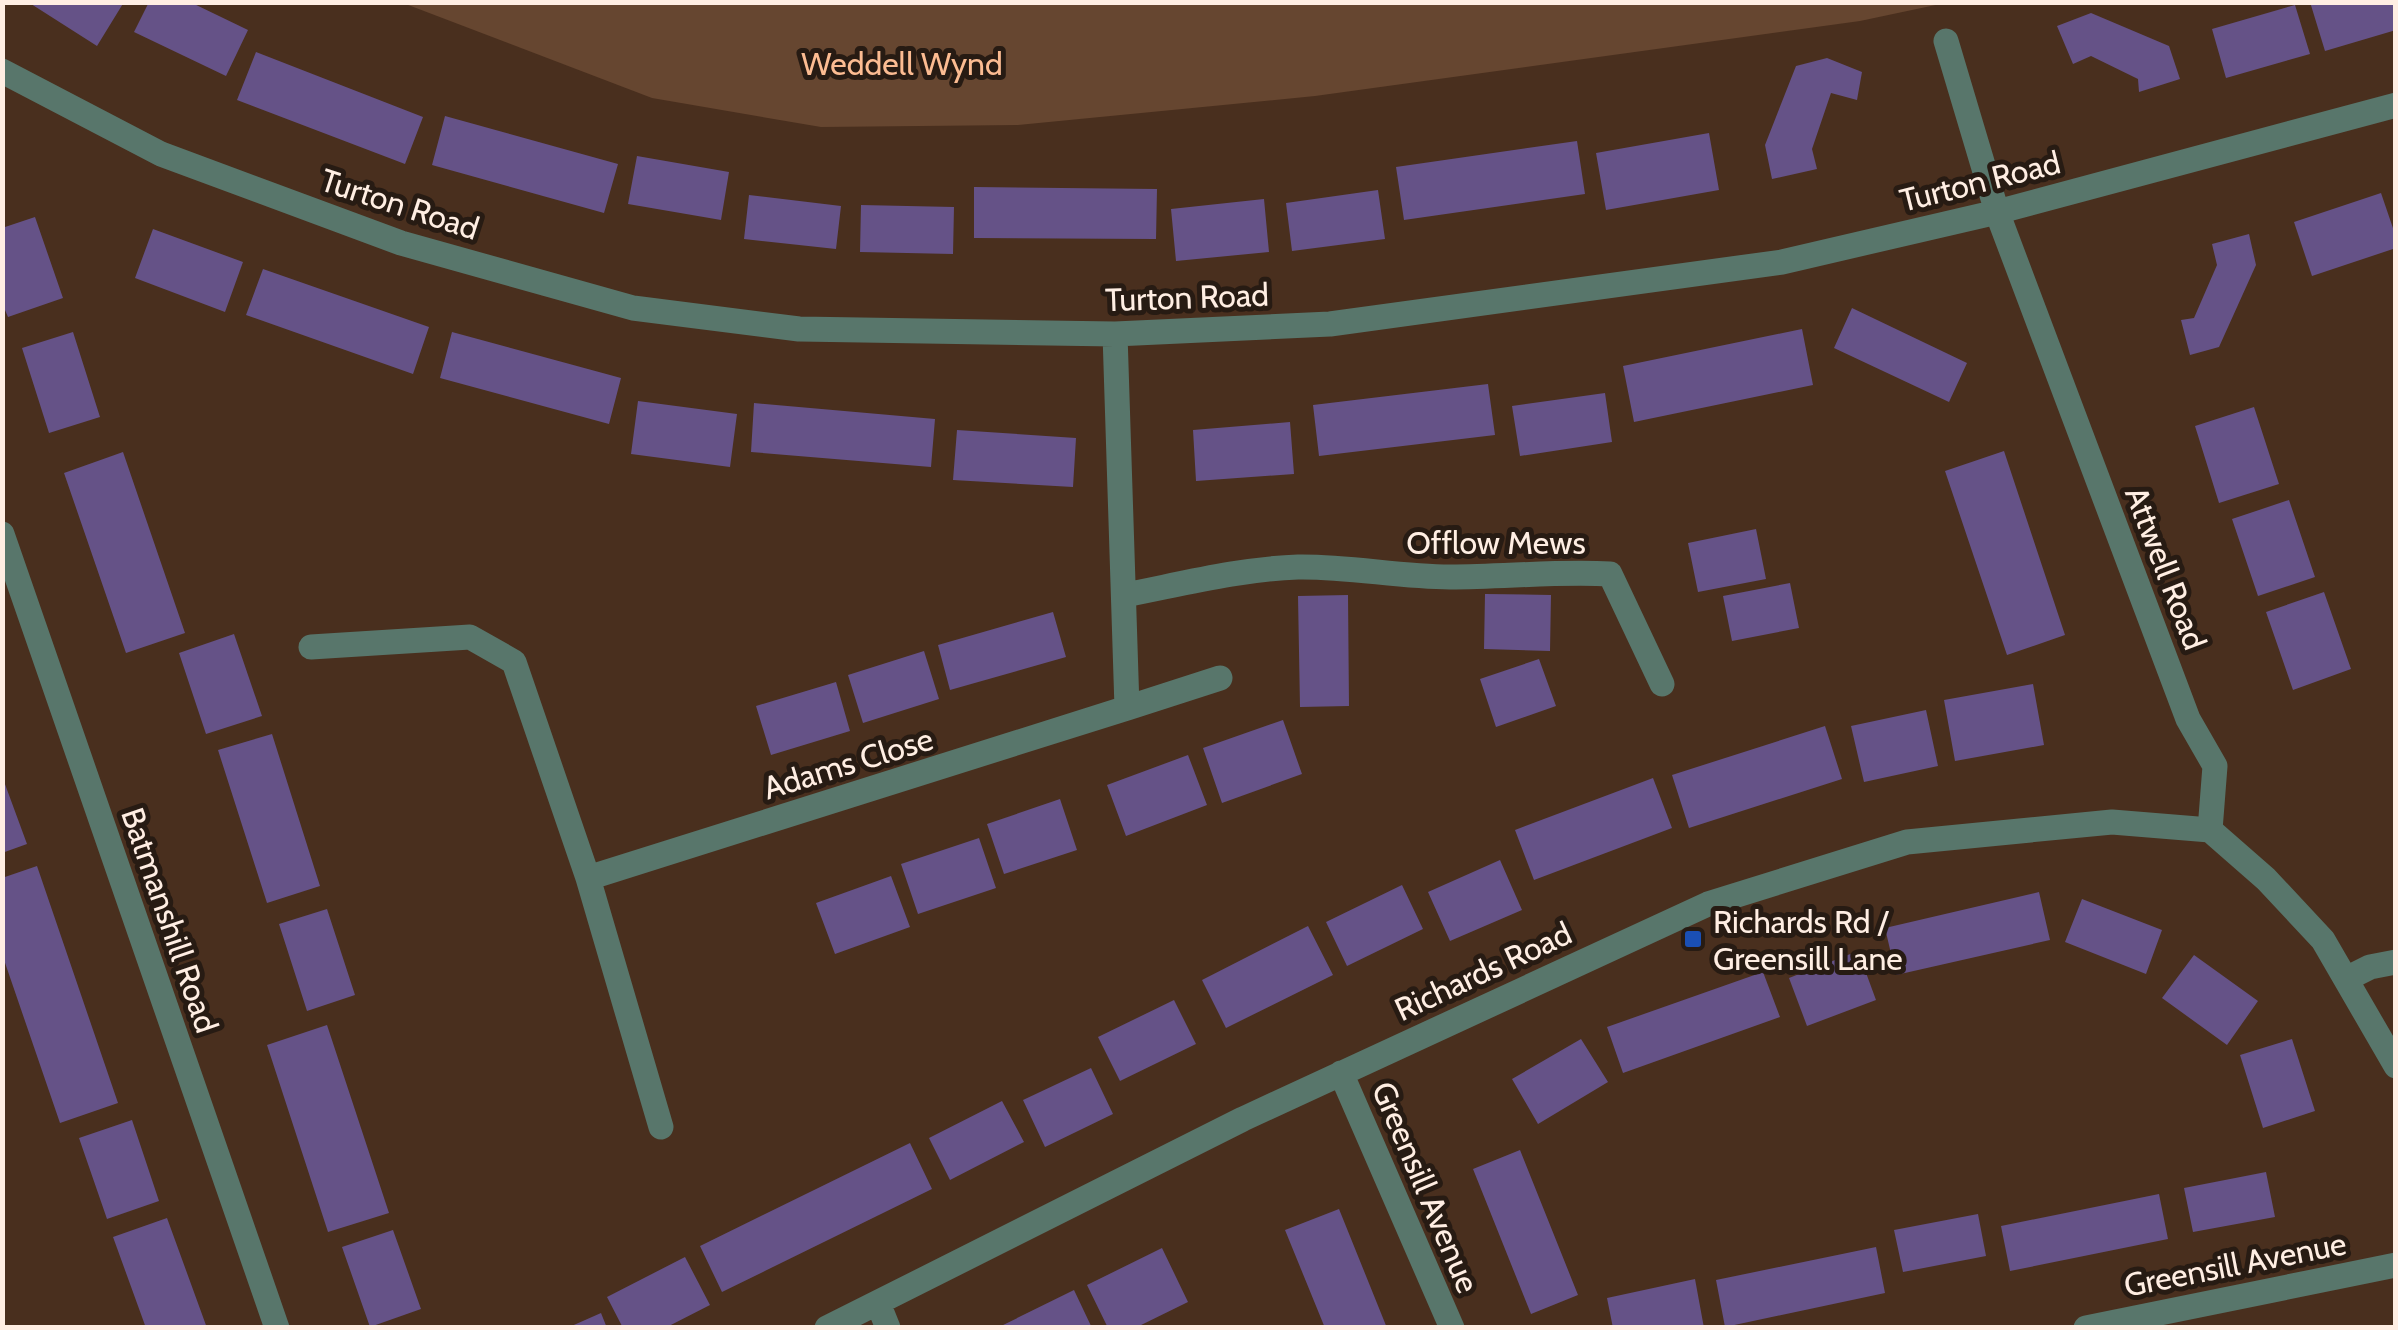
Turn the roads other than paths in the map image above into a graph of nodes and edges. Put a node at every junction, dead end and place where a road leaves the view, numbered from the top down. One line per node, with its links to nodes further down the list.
1 (1946, 41): 4 (street, Attwell Road)
2 (2, 71): 5 (street, Turton Road)
3 (2396, 105): 4 (street, Turton Road)
4 (1997, 212): 5 (street, Turton Road); 12 (street, Attwell Road)
5 (1114, 334): 7 (street)
6 (2, 534): 21 (street, Batmanshill Road)
7 (1124, 594): 10 (street, Offlow Mews); 11 (street)
8 (311, 647): 13 (street)
9 (1220, 678): 11 (street, Adams Close)
10 (1662, 684)
11 (1127, 708): 13 (street, Adams Close)
12 (2210, 830): 15 (street); 17 (street, Richards Road)
13 (588, 878): 18 (street)
14 (2396, 962): 15 (street)
15 (2346, 978): 16 (street)
16 (2396, 1066)
17 (1341, 1073): 20 (street, Richards Road); 24 (street, Greensill Avenue)
18 (661, 1127)
19 (2396, 1264): 25 (street, Greensill Avenue)
20 (878, 1303): 22 (street, Richards Road); 23 (street)
21 (276, 1328)
22 (827, 1328)
23 (888, 1328)
24 (1452, 1328)
25 (2086, 1328)

